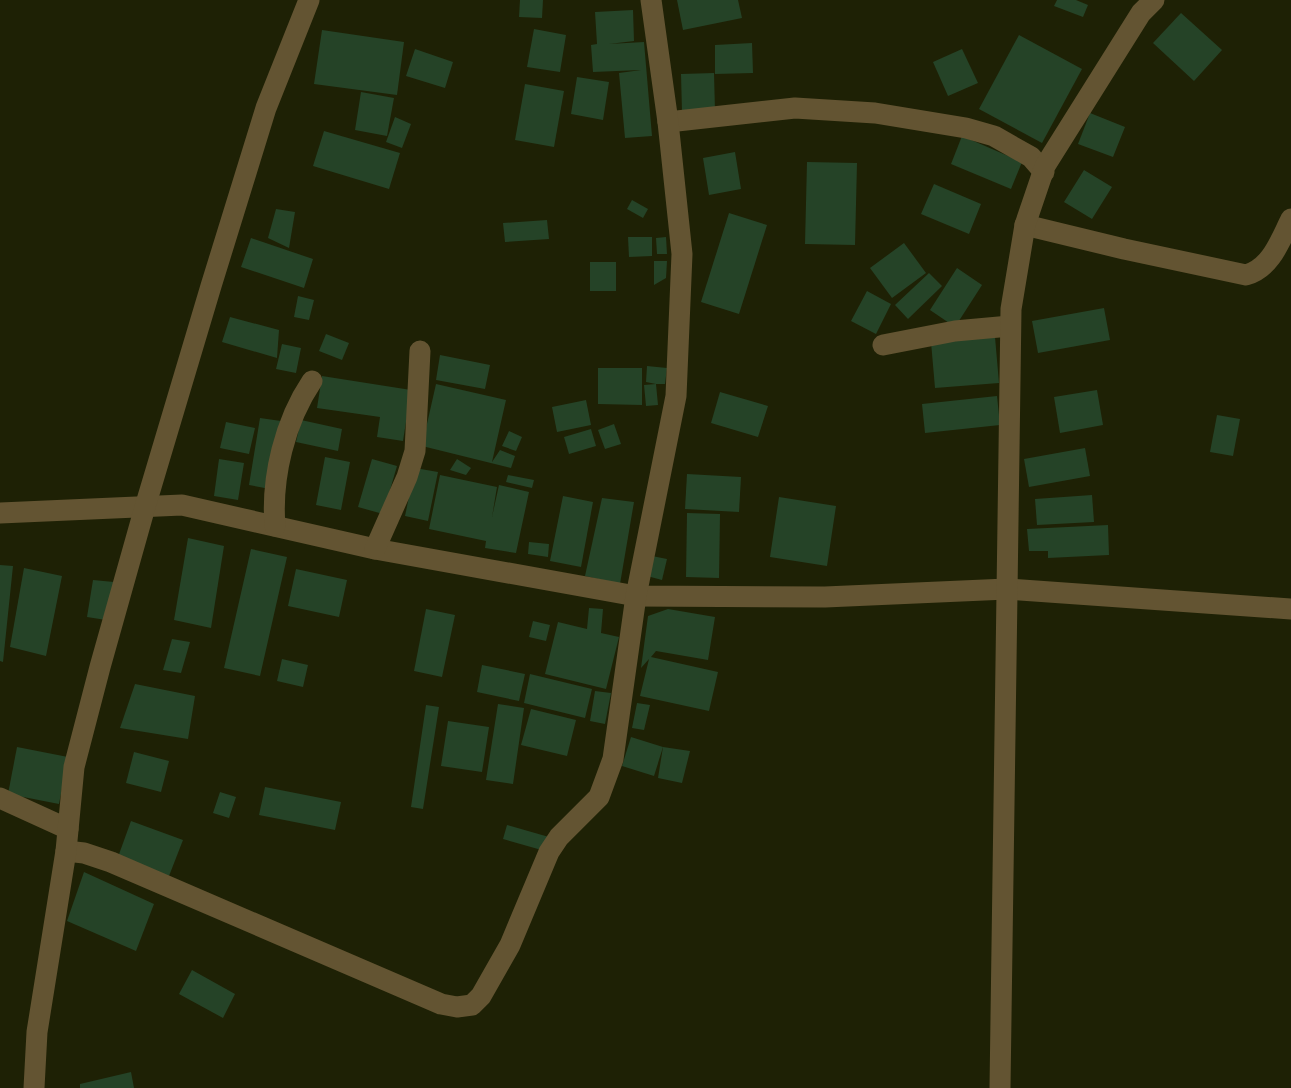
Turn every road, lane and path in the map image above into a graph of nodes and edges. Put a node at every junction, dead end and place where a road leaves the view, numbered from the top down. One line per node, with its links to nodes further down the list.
1 (309, 0): 12 (street)
2 (651, 0): 4 (street)
3 (1141, 4): 5 (street)
4 (668, 122): 5 (street); 17 (street)
5 (1044, 172): 7 (street)
6 (1291, 219): 7 (street)
7 (1025, 225): 8 (street)
8 (1010, 326): 9 (street); 16 (street)
9 (883, 345)
10 (420, 351): 15 (street)
11 (312, 381): 14 (street)
12 (145, 507): 13 (street); 14 (street); 20 (street)
13 (0, 513)
14 (275, 526): 15 (street)
15 (375, 549): 17 (street)
16 (1007, 589): 17 (street); 18 (street); 23 (street)
17 (636, 596): 21 (street)
18 (1291, 609)
19 (0, 798): 20 (street)
20 (68, 829): 21 (street)
21 (66, 851): 22 (street)
22 (34, 1088)
23 (1000, 1088)

